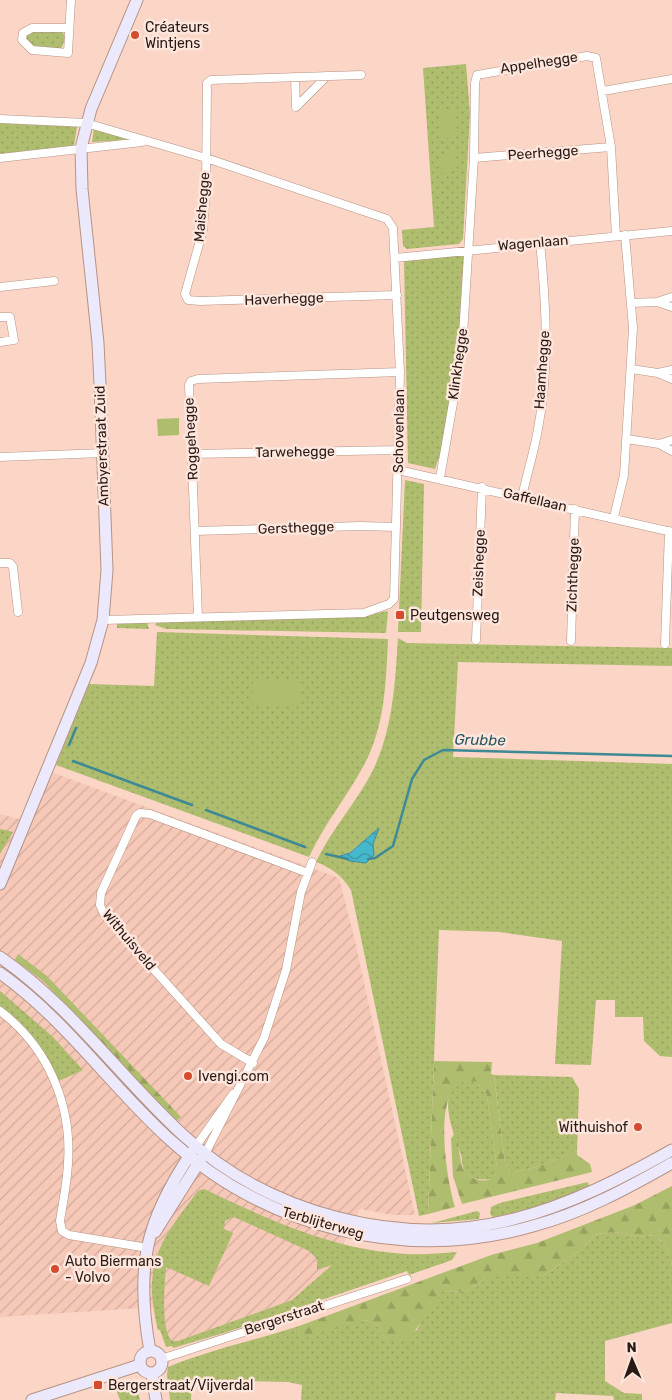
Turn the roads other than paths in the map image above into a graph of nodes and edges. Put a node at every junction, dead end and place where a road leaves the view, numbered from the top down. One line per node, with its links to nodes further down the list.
1 (71, 0): 3 (street)
2 (137, 0): 10 (main road, Ambyerstraat Zuid)
3 (69, 28): 3 (street)
4 (361, 74): 5 (street)
5 (327, 76): 6 (street); 6 (street)
6 (295, 77): 15 (street, Maishegge)
7 (672, 79): 8 (street)
8 (603, 90): 12 (street, Appelhegge); 16 (street, Appelhegge)
9 (0, 119): 10 (street, Schovenlaan)
10 (86, 123): 11 (street, Schovenlaan); 13 (main road, Ambyerstraat Zuid)
11 (151, 142): 13 (street, Schovenlaan); 15 (street, Schovenlaan)
12 (611, 147): 16 (street, Peerhegge); 18 (street, Appelhegge)
13 (81, 148): 14 (street, Schovenlaan); 42 (main road, Ambyerstraat Zuid)
14 (0, 158)
15 (206, 158): 21 (street, Schovenlaan); 23 (street, Maishegge)
16 (474, 158): 20 (street, Appelhegge)
17 (672, 231): 18 (street, Wagenlaan)
18 (620, 235): 19 (street, Wagenlaan); 28 (street, Appelhegge)
19 (540, 242): 20 (street, Wagenlaan); 48 (street, Haamhegge)
20 (469, 249): 21 (street, Wagenlaan); 46 (street, Klinkhegge)
21 (395, 258): 25 (street, Schovenlaan)
22 (54, 280): 24 (street)
23 (188, 285): 25 (street, Haverhegge)
24 (0, 287)
25 (397, 295): 34 (street, Schovenlaan)
26 (672, 297): 27 (street)
27 (657, 302): 28 (street); 29 (street)
28 (631, 303): 32 (street, Appelhegge)
29 (672, 306)
30 (0, 317): 31 (street)
31 (0, 339)
32 (631, 369): 35 (street); 37 (street, Appelhegge)
33 (672, 370): 35 (street)
34 (400, 372): 40 (street, Schovenlaan); 43 (street, Roggehegge)
35 (658, 373): 36 (street)
36 (672, 379)
37 (627, 439): 39 (street); 50 (street, Appelhegge)
38 (672, 440): 39 (street)
39 (658, 444): 41 (street)
40 (398, 450): 43 (street, Tarwehegge); 45 (street, Schovenlaan)
41 (672, 451)
42 (103, 453): 44 (street); 57 (main road, Ambyerstraat Zuid)
43 (192, 454): 52 (street, Roggehegge)
44 (0, 457)
45 (398, 470): 46 (street, Gaffellaan); 51 (street, Schovenlaan)
46 (440, 478): 47 (street, Gaffellaan)
47 (482, 487): 48 (street, Gaffellaan); 58 (street, Zeishegge)
48 (522, 497): 49 (street, Gaffellaan)
49 (575, 509): 50 (street, Gaffellaan); 59 (street, Zichthegge)
50 (614, 517): 53 (street, Gaffellaan)
51 (396, 527): 52 (street, Gersthegge); 56 (street, Schovenlaan)
52 (195, 531): 56 (street, Roggehegge)
53 (670, 531): 60 (street)
54 (0, 563): 55 (street)
55 (18, 612)
56 (198, 617): 57 (street, Schovenlaan)
57 (103, 620): 63 (main road, Ambyerstraat Zuid)
58 (476, 640)
59 (571, 641)
60 (665, 644)
61 (312, 862): 62 (street)
62 (308, 873): 67 (street); 67 (street, Withuisveld)
63 (0, 884)
64 (0, 957): 69 (main road, Terblijterweg)
65 (0, 973): 72 (main road, Terblijterweg)
66 (0, 1011): 76 (street)
67 (253, 1063): 68 (street)
68 (238, 1089): 69 (street); 71 (street)
69 (196, 1146): 71 (main road, Terblijterweg); 72 (main road)
70 (672, 1150): 75 (main road)
71 (205, 1154): 74 (main road); 75 (main road, Terblijterweg)
72 (189, 1156): 74 (main road, Terblijterweg); 76 (main road)
73 (672, 1163): 75 (main road)
74 (198, 1164): 75 (main road, Terblijterweg); 76 (main road)
75 (459, 1234)
76 (148, 1248): 78 (main road)
77 (407, 1279): 79 (street, Bergerstraat)
78 (150, 1351): 79 (main road); 80 (main road)
79 (161, 1359): 81 (main road)
80 (140, 1366): 81 (main road); 82 (main road)
81 (152, 1373): 83 (main road)
82 (32, 1400)
83 (156, 1400)

